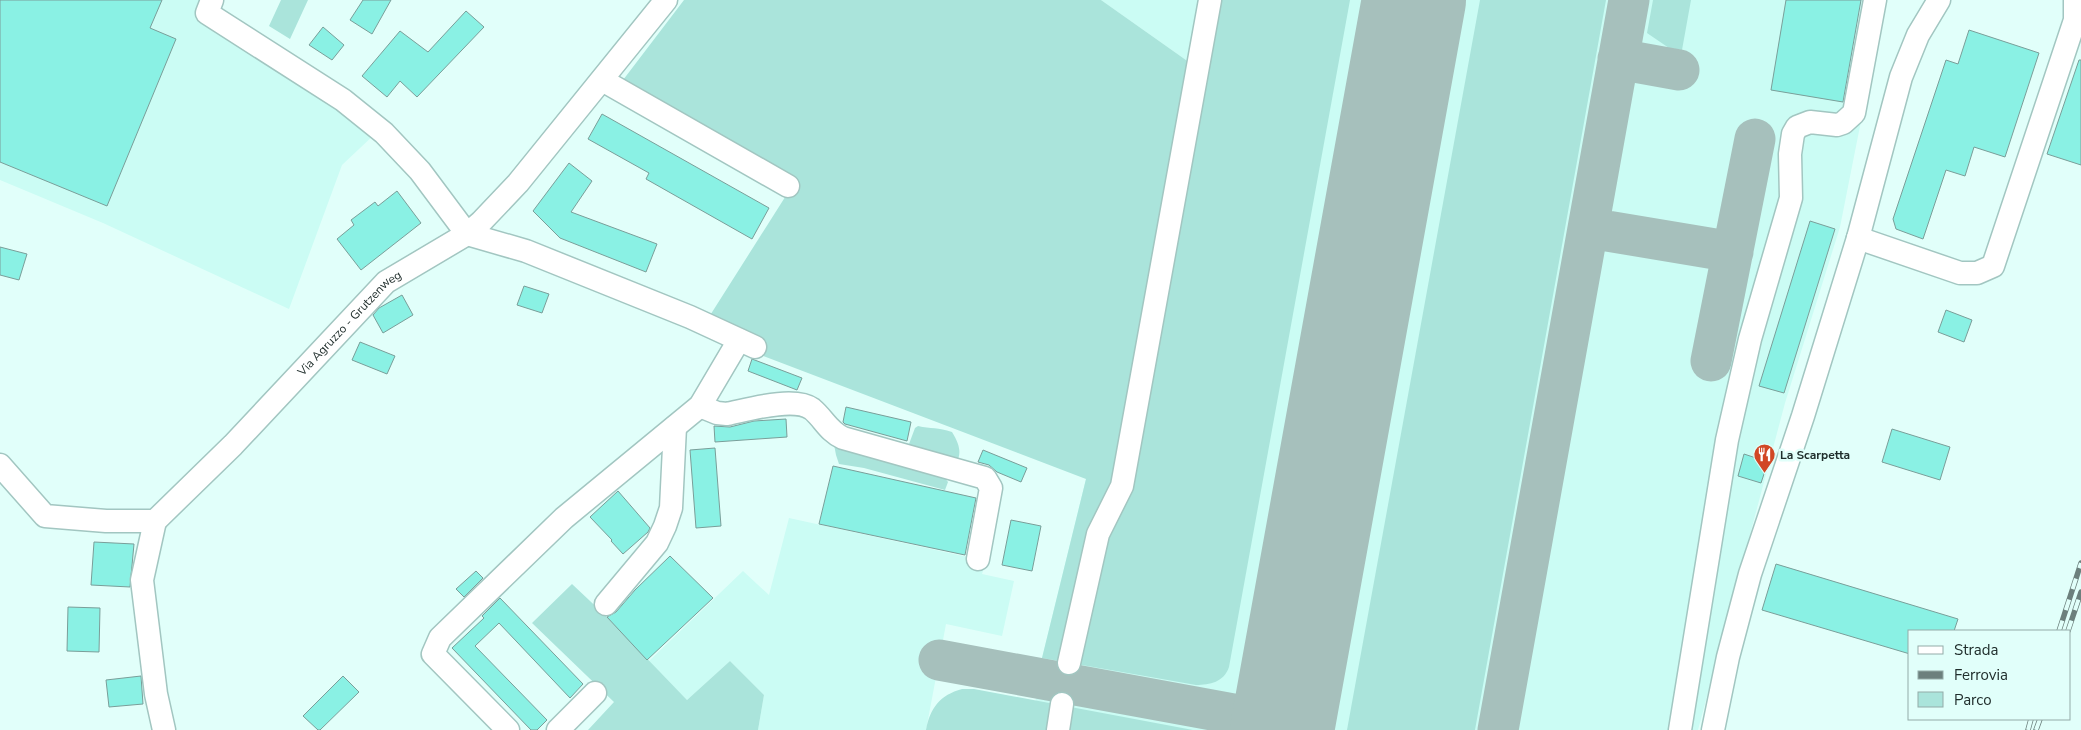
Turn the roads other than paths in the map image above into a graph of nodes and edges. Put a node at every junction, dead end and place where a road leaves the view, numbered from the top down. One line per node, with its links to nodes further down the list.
1 (212, 0): 9 (street)
2 (666, 0): 7 (street, Via Agruzzo - Grutzenweg)
3 (1210, 0): 17 (street)
4 (1875, 0): 24 (street)
5 (1939, 0): 10 (street)
6 (2075, 0): 10 (street)
7 (602, 80): 8 (street); 9 (street, Via Agruzzo - Grutzenweg)
8 (788, 186)
9 (467, 234): 11 (street); 14 (street, Via Agruzzo - Grutzenweg)
10 (1858, 238): 25 (street)
11 (700, 406): 12 (street); 15 (street)
12 (675, 427): 16 (street); 21 (street)
13 (0, 465): 14 (street)
14 (155, 521): 20 (street)
15 (978, 559)
16 (606, 604)
17 (1069, 663)
18 (595, 693): 22 (street)
19 (1062, 704): 23 (street)
20 (164, 730)
21 (508, 730)
22 (558, 730)
23 (1058, 730)
24 (1680, 730)
25 (1713, 730)

